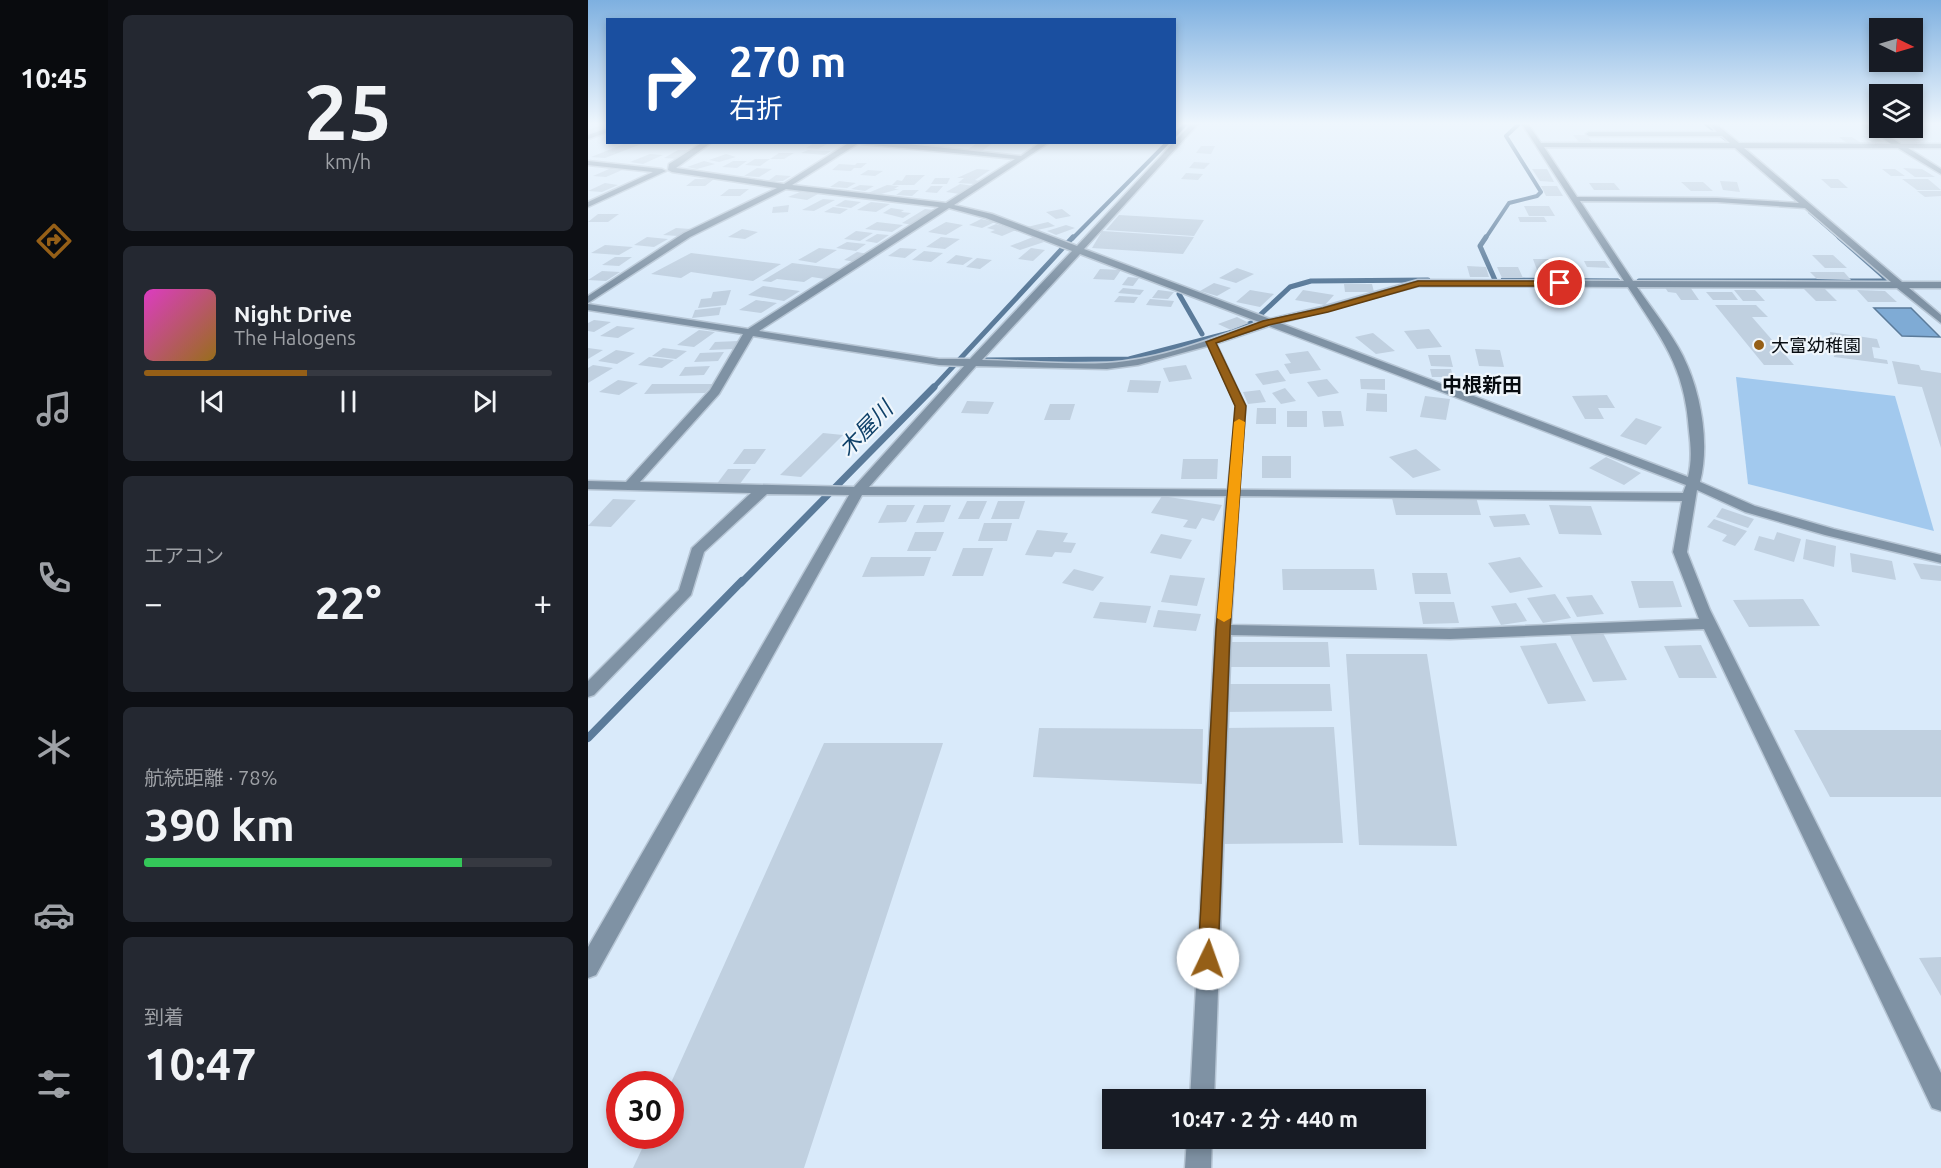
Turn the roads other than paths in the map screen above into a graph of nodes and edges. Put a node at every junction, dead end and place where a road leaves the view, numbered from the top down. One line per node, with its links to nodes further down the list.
1 (646, 179): 10 (street)
2 (728, 179): 8 (street)
3 (798, 179): 8 (street)
4 (991, 179): 11 (street)
5 (1145, 179): 13 (street)
6 (1561, 179): 9 (street)
7 (1774, 179): 12 (street)
8 (784, 187): 11 (street); 17 (street)
9 (1575, 199): 12 (street); 14 (street)
10 (588, 205)
11 (949, 206): 13 (street); 21 (street)
12 (1805, 206): 15 (street)
13 (1078, 251): 20 (street); 23 (street)
14 (1631, 284): 15 (street); 20 (street); 27 (street)
15 (1900, 284): 16 (street); 19 (street)
16 (1941, 285)
17 (588, 300)
18 (588, 307): 21 (street)
19 (1941, 320)
20 (1267, 323): 22 (street); 27 (street)
21 (750, 332): 23 (street); 25 (street)
22 (1211, 342): 23 (street); 29 (lane)
23 (971, 365): 28 (street)
24 (588, 485): 25 (street)
25 (630, 486): 26 (street)
26 (763, 490): 28 (street); 33 (street)
27 (1690, 490): 29 (street); 30 (street); 31 (street)
28 (858, 491): 29 (street); 34 (street)
29 (1233, 492): 32 (street)
30 (1941, 559)
31 (1709, 624): 32 (street); 36 (street)
32 (1223, 630): 35 (street)
33 (588, 691)
34 (588, 968)
35 (1202, 1089)
36 (1941, 1099)
37 (1199, 1149): 38 (street)
38 (1198, 1168)

